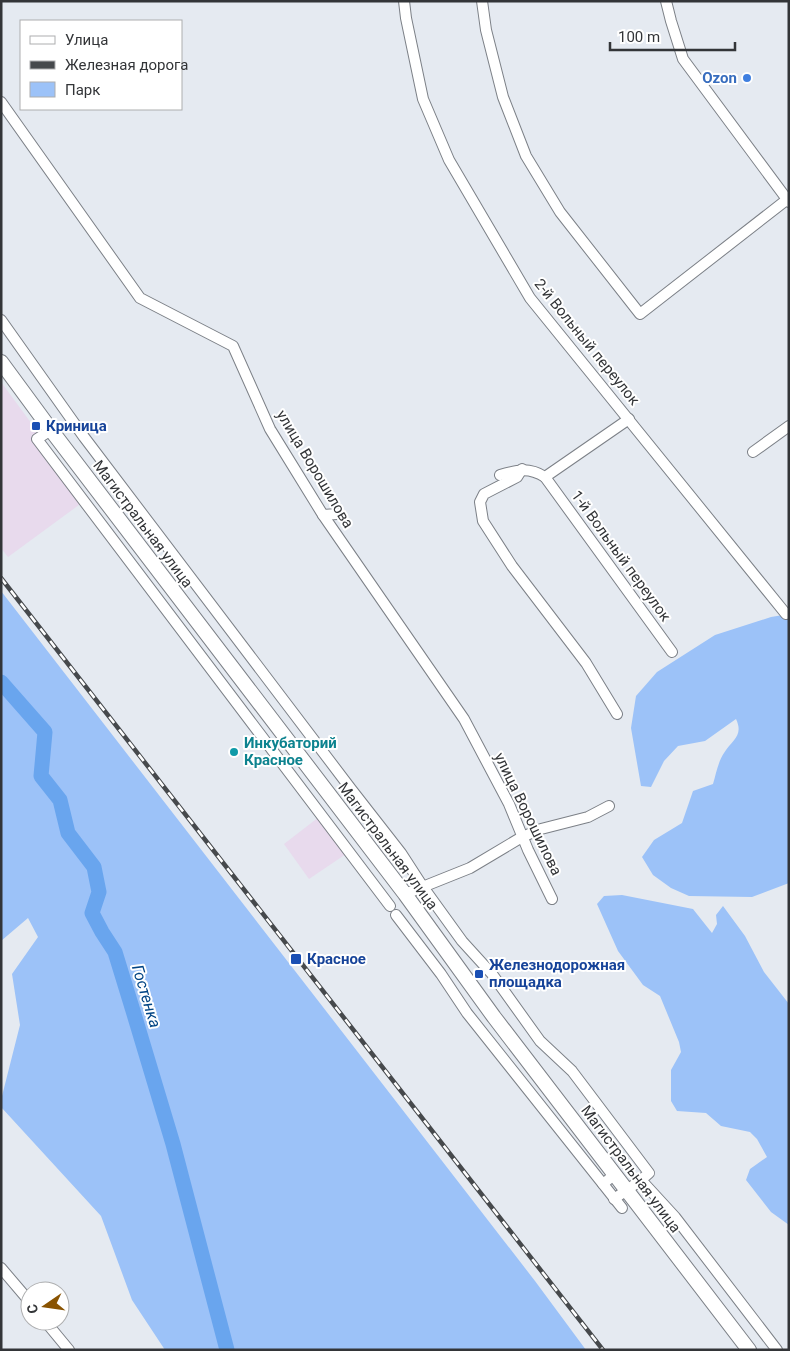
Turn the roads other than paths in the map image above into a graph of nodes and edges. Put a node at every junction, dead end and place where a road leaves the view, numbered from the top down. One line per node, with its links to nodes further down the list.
1 (404, 1): 8 (street, 2-й Вольный переулок)
2 (482, 1): 5 (street)
3 (666, 1): 5 (street)
4 (1, 102): 16 (street, улица Ворошилова)
5 (788, 200)
6 (1, 320): 22 (street)
7 (1, 362): 10 (main road, Магистральная улица)
8 (629, 419): 14 (street); 17 (street, 2-й Вольный переулок)
9 (789, 426): 11 (street)
10 (51, 430): 23 (main road, Магистральная улица); 25 (street)
11 (754, 452)
12 (522, 469): 13 (street); 14 (street); 19 (street)
13 (500, 475)
14 (545, 477): 18 (street, 1-й Вольный переулок)
15 (337, 514): 16 (street)
16 (323, 515): 21 (street, улица Ворошилова)
17 (786, 614)
18 (672, 652)
19 (617, 714)
20 (608, 806): 21 (street)
21 (522, 837): 22 (street); 24 (street, улица Ворошилова)
22 (422, 887): 23 (street); 28 (street)
23 (404, 894): 27 (main road, Магистральная улица)
24 (552, 899)
25 (390, 906)
26 (396, 915): 29 (street)
27 (615, 1174): 29 (street); 30 (main road, Магистральная улица)
28 (640, 1180): 30 (street); 38 (street)
29 (603, 1184): 31 (street)
30 (627, 1190): 31 (street); 37 (main road, Магистральная улица)
31 (614, 1199): 32 (street)
32 (622, 1208)
33 (1, 1268): 34 (street)
34 (20, 1290)
35 (53, 1331): 36 (street)
36 (69, 1350)
37 (749, 1350)
38 (777, 1350)

